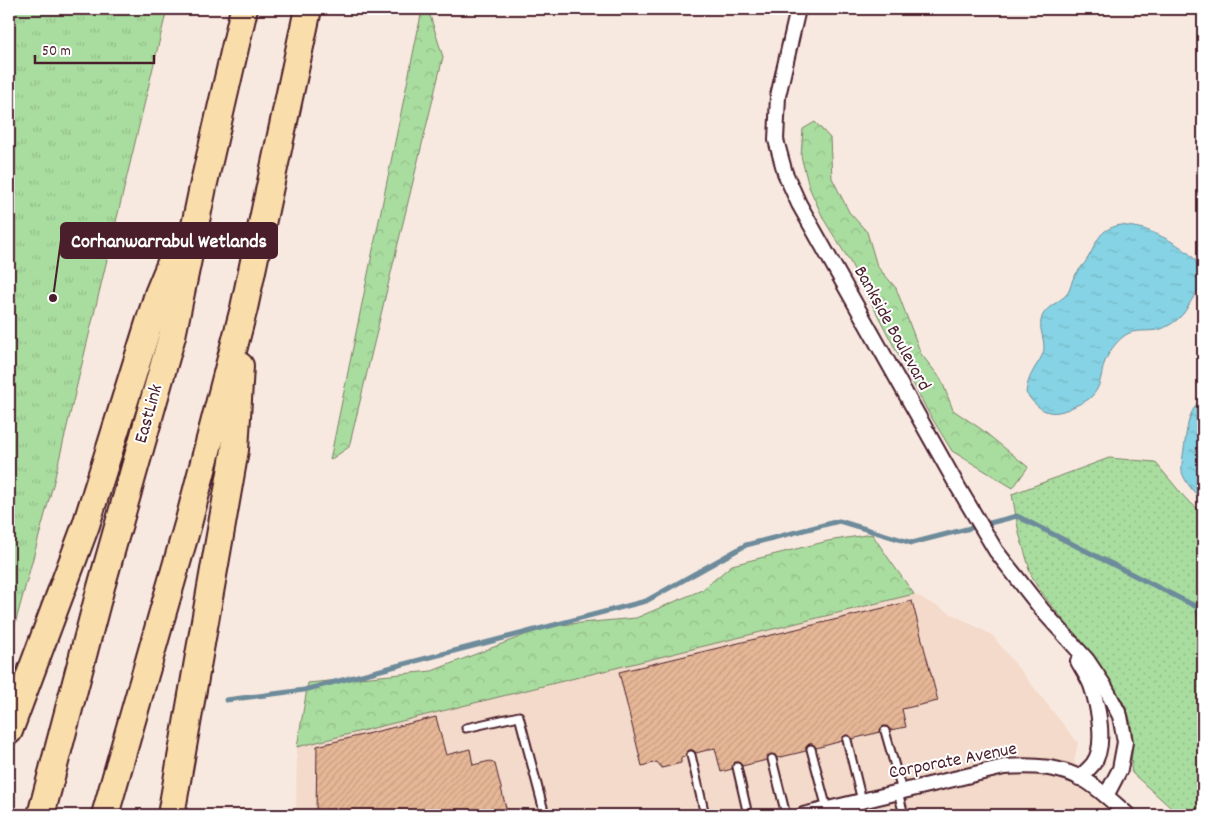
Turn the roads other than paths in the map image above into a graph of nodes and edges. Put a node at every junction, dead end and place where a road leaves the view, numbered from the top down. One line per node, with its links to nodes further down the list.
1 (244, 9): 4 (highway, EastLink)
2 (308, 9): 5 (highway)
3 (798, 9): 6 (street, Bankside Boulevard)
4 (202, 187): 8 (highway); 20 (highway, EastLink)
5 (244, 308): 21 (highway); 22 (highway)
6 (1066, 636): 15 (street, Bankside Boulevard); 17 (street, Bankside Boulevard)
7 (466, 728): 23 (lane)
8 (9, 731)
9 (885, 731): 16 (lane)
10 (847, 740): 18 (lane)
11 (811, 749): 19 (lane)
12 (691, 754): 24 (lane)
13 (772, 759): 26 (lane)
14 (737, 767): 25 (lane)
15 (1079, 778): 16 (street, Corporate Avenue); 17 (street, Corporate Avenue)
16 (900, 792): 18 (street, Corporate Avenue); 28 (lane)
17 (1106, 796): 29 (street, Corporate Avenue)
18 (862, 801): 19 (street, Corporate Avenue)
19 (827, 810): 27 (street, Corporate Avenue)
20 (41, 815)
21 (106, 815)
22 (171, 815)
23 (545, 815)
24 (705, 815)
25 (748, 815)
26 (786, 815)
27 (803, 815)
28 (904, 815)
29 (1128, 815)

